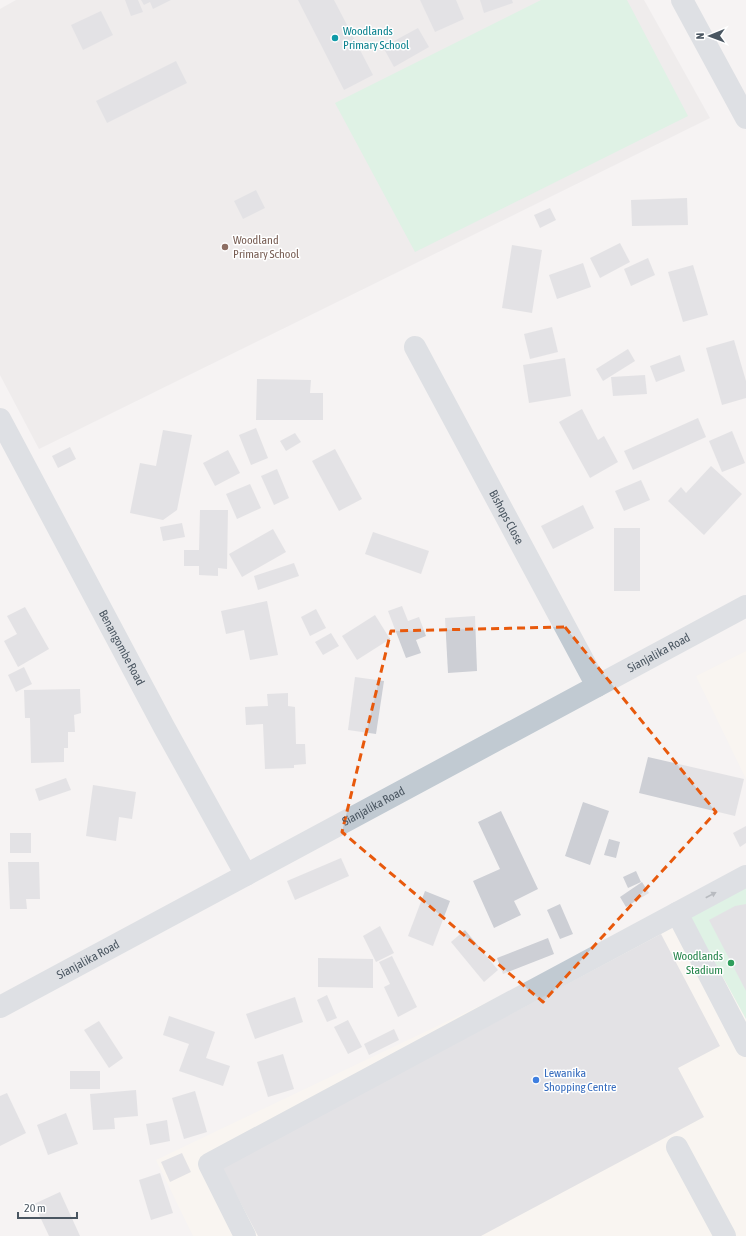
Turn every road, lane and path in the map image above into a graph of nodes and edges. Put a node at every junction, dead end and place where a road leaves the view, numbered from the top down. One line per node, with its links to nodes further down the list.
1 (686, 1): 2 (street)
2 (746, 118)
3 (415, 347): 6 (street, Bishops Close)
4 (0, 419): 7 (street, Benangombe Road)
5 (746, 606): 6 (street, Sianjalika Road)
6 (597, 686): 7 (street, Sianjalika Road)
7 (246, 875): 10 (street, Sianjalika Road)
8 (746, 876): 9 (street, one-way to 8)
9 (677, 913): 11 (street); 13 (street)
10 (0, 1007)
11 (746, 1046)
12 (677, 1147): 14 (street)
13 (245, 1236)
14 (725, 1236)

